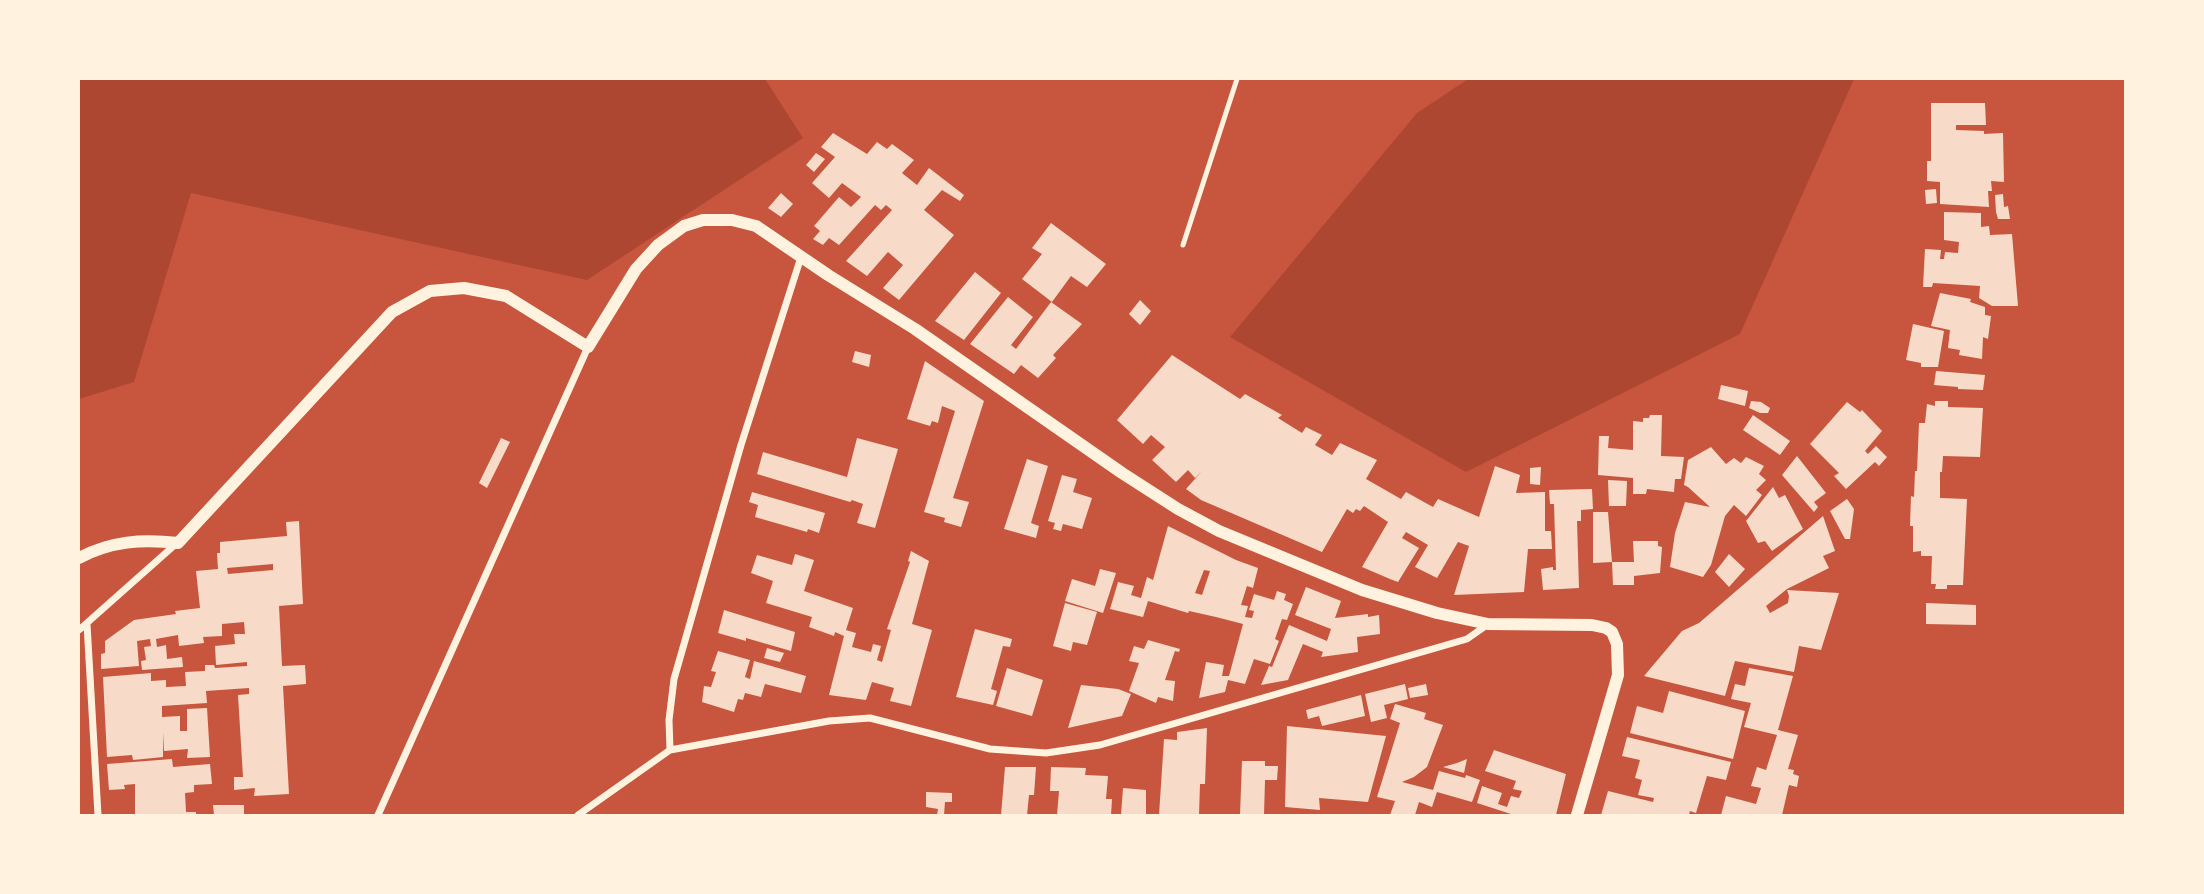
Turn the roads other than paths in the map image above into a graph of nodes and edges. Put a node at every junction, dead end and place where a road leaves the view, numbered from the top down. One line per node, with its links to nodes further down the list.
1 (1237, 79): 2 (lane)
2 (1183, 245)
3 (801, 257): 4 (street); 8 (street); 10 (street)
4 (588, 347): 5 (street); 12 (street)
5 (177, 543): 6 (street); 7 (street)
6 (79, 558)
7 (87, 624): 9 (street); 11 (street)
8 (1488, 624): 10 (street); 14 (street)
9 (79, 630)
10 (670, 750): 13 (street)
11 (98, 815)
12 (378, 815)
13 (578, 815)
14 (1577, 815)

